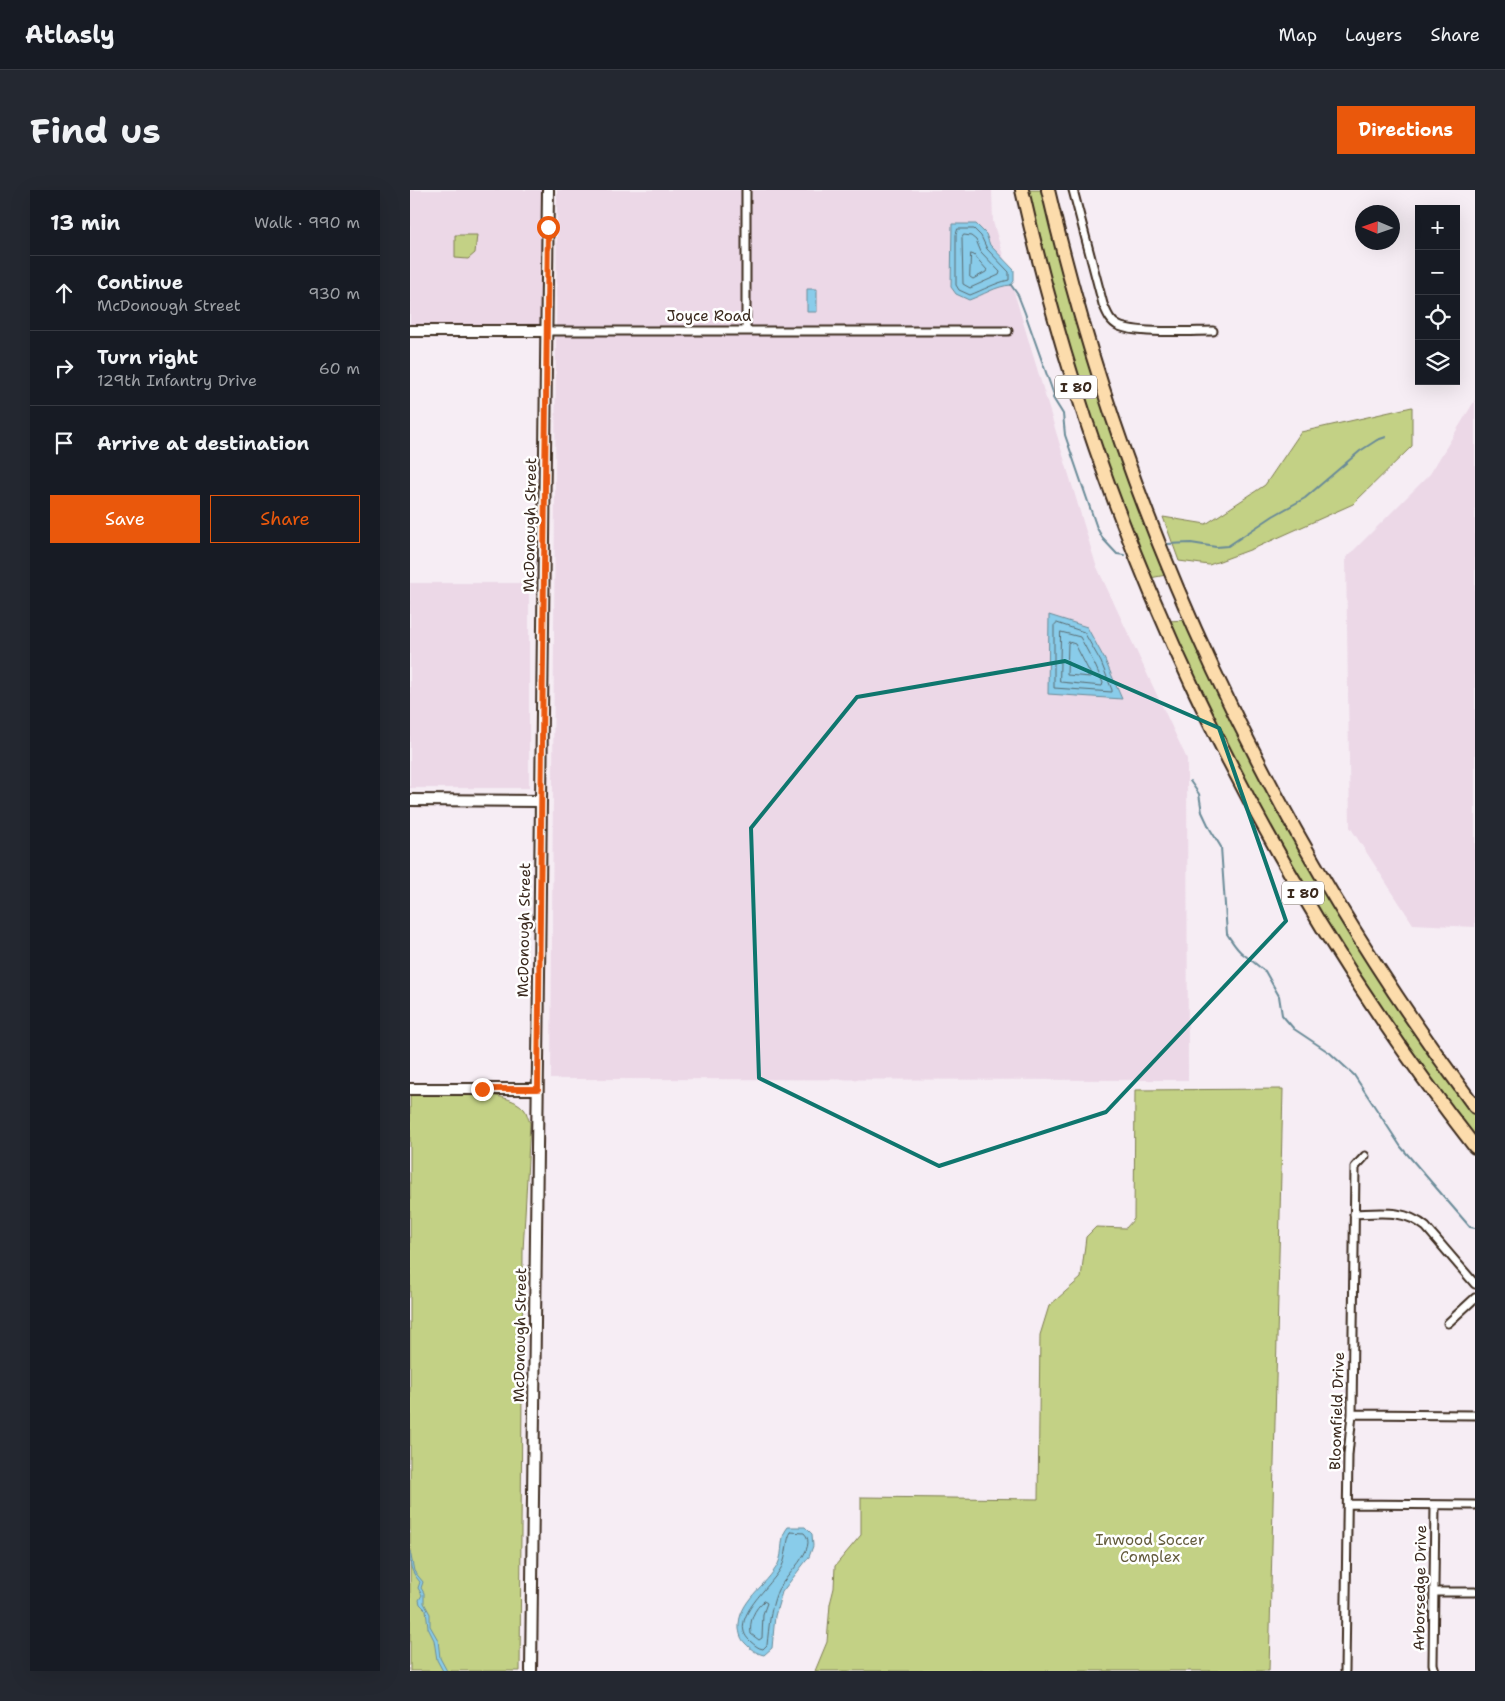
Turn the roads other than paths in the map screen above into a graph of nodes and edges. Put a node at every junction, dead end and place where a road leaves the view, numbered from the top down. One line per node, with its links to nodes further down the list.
1 (548, 190): 7 (street, McDonough Street)
2 (746, 190): 8 (street)
3 (1022, 190): 16 (highway, I 80)
4 (1048, 190): 15 (highway, I 80)
5 (1073, 190): 10 (street)
6 (410, 331): 7 (street, Joyce Road)
7 (548, 331): 8 (street, Joyce Road); 12 (street, McDonough Street)
8 (746, 331): 9 (street, Joyce Road)
9 (1008, 331)
10 (1213, 331)
11 (410, 800): 12 (street)
12 (541, 801): 14 (street, McDonough Street)
13 (410, 1089): 14 (street)
14 (538, 1089): 29 (street, McDonough Street)
15 (1475, 1107)
16 (1475, 1147)
17 (1365, 1156): 18 (street, Bloomfield Drive)
18 (1354, 1214): 19 (street); 22 (street, Bloomfield Drive)
19 (1475, 1284)
20 (1475, 1298): 21 (street)
21 (1448, 1323)
22 (1352, 1414): 23 (street); 24 (street, Bloomfield Drive)
23 (1475, 1415)
24 (1348, 1504): 25 (street); 30 (street, Bloomfield Drive)
25 (1435, 1505): 26 (street); 27 (street, Arborsedge Drive)
26 (1475, 1505)
27 (1434, 1592): 28 (street); 31 (street, Arborsedge Drive)
28 (1475, 1592)
29 (531, 1671)
30 (1345, 1671)
31 (1435, 1671)

